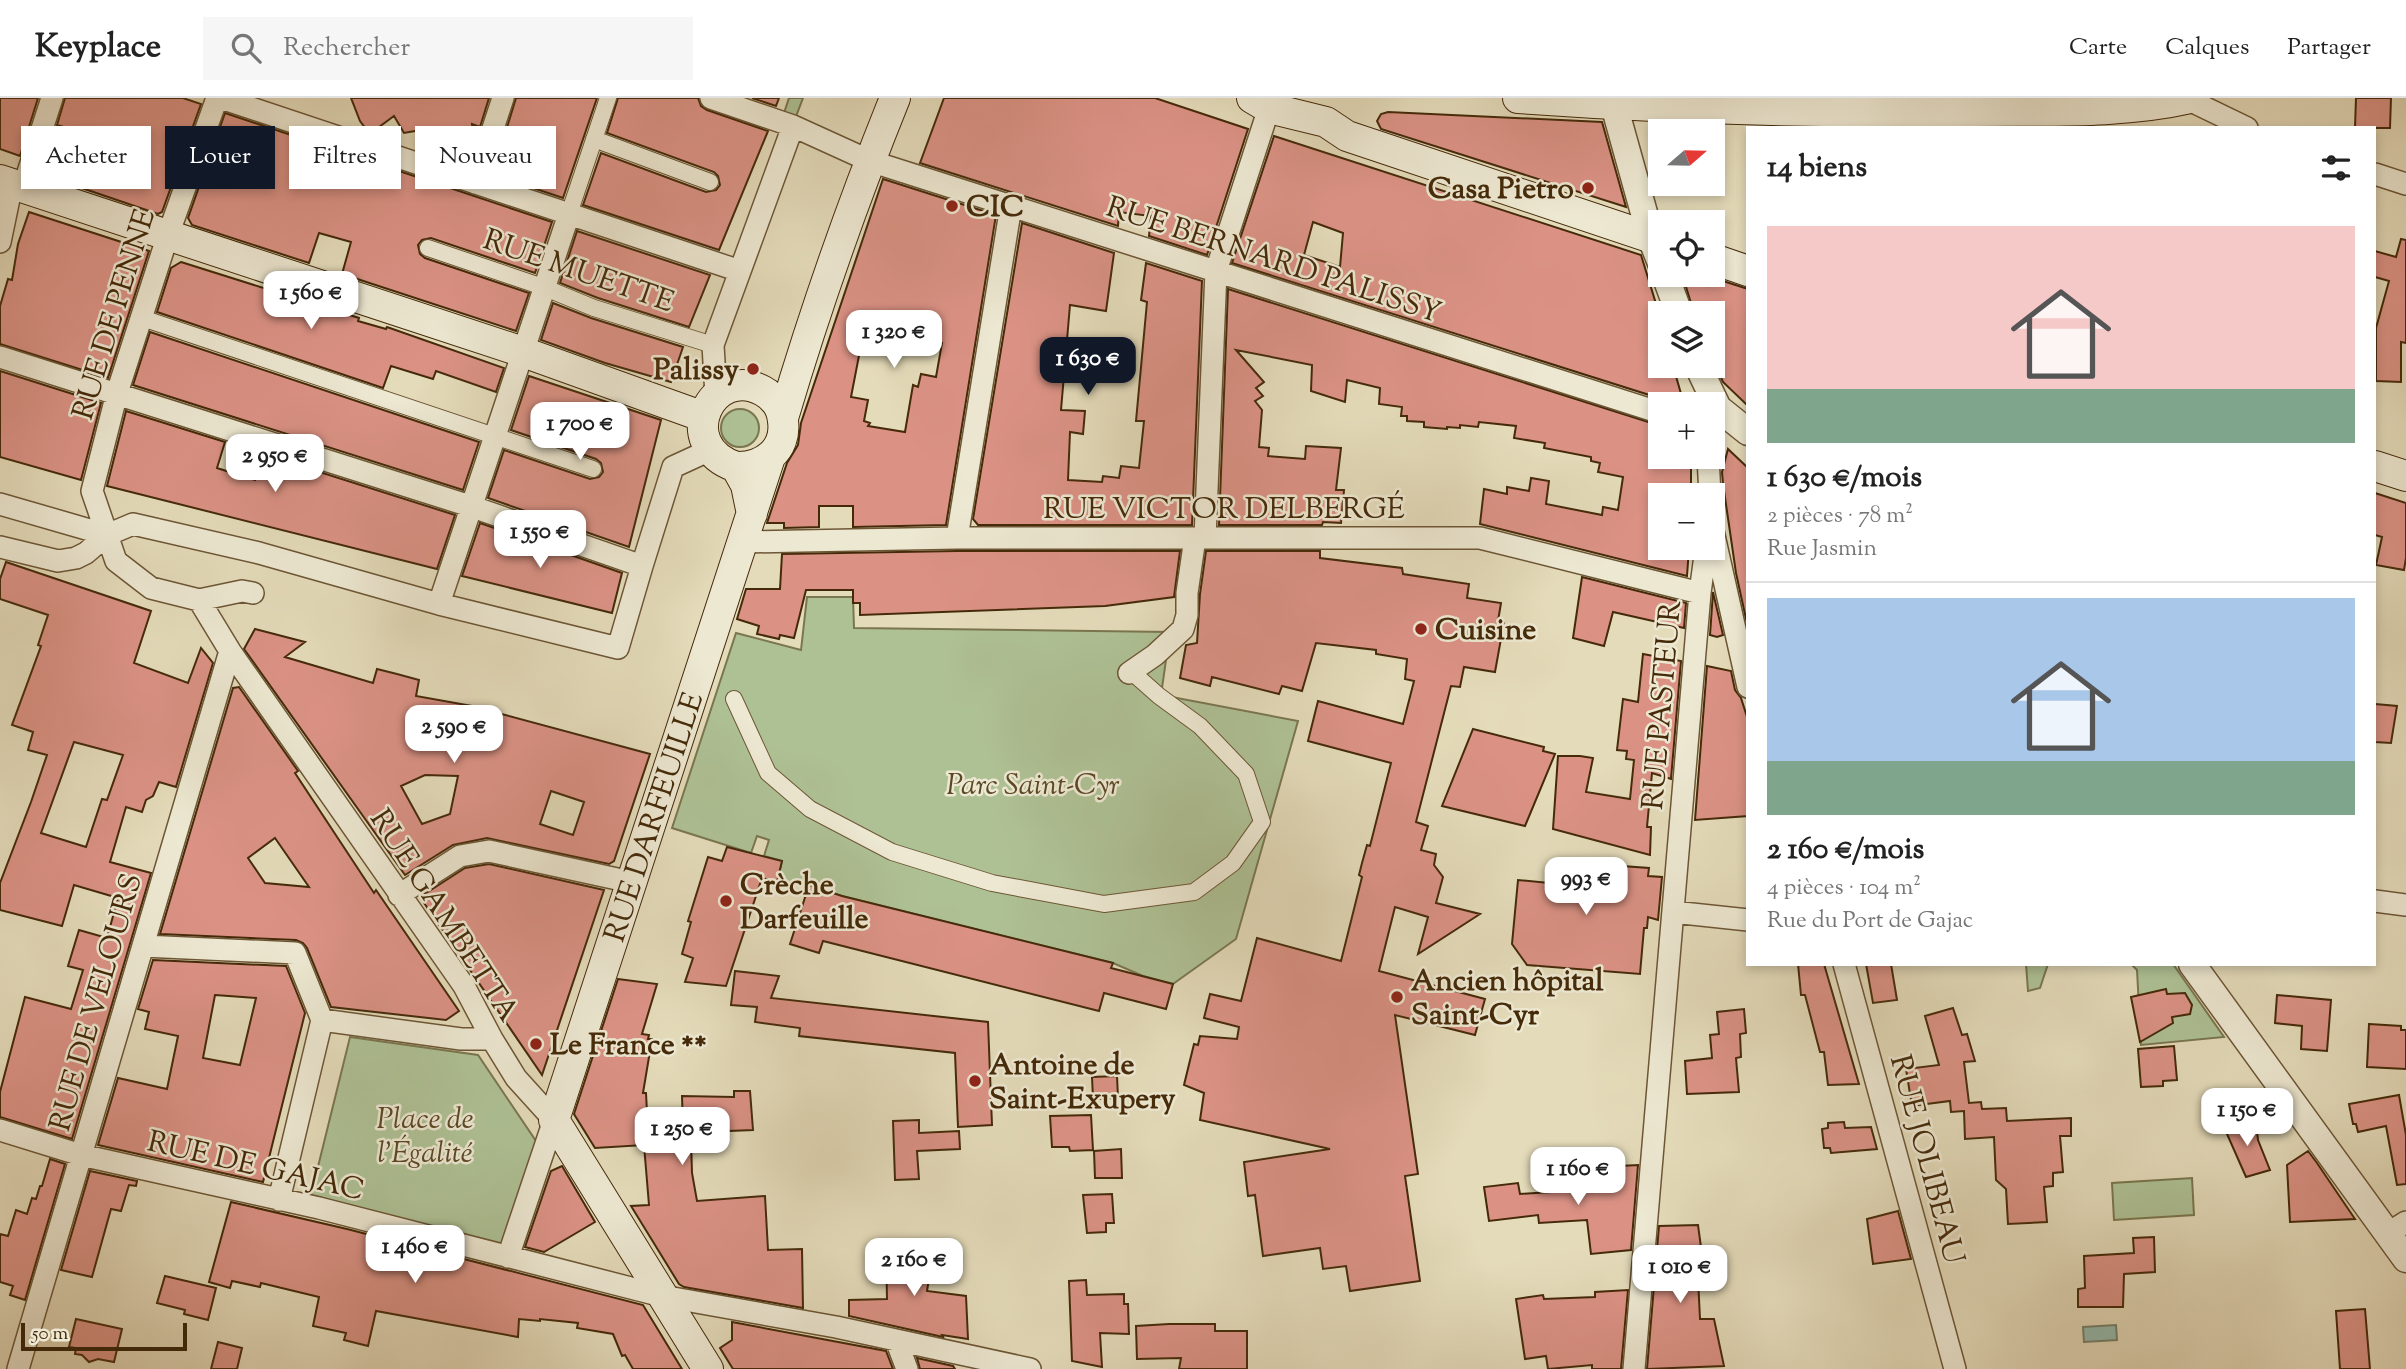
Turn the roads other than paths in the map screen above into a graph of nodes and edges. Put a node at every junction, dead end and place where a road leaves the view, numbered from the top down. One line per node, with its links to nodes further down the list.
1 (52, 98): 22 (street)
2 (219, 98): 19 (street); 28 (street, RUE DE PENNE)
3 (503, 98): 14 (street)
4 (608, 98): 17 (street)
5 (711, 98): 15 (street, RUE BERNARD PALISSY)
6 (895, 98): 18 (main road)
7 (1518, 98): 10 (main road)
8 (2189, 98): 13 (main road); 16 (street)
9 (1261, 102): 12 (main road); 35 (street)
10 (1614, 105): 11 (main road); 27 (street)
11 (1912, 105): 13 (main road)
12 (1329, 110): 30 (main road)
13 (2108, 118)
14 (494, 126)
15 (793, 126): 18 (street, RUE BERNARD PALISSY); 34 (street)
16 (2243, 126)
17 (594, 139): 21 (street); 26 (street)
18 (871, 159): 25 (street, RUE BERNARD PALISSY); 39 (main road)
19 (415, 163)
20 (2376, 174): 23 (street)
21 (710, 182)
22 (12, 184): 28 (main road); 29 (street)
23 (2406, 184)
24 (493, 189): 26 (street)
25 (1011, 206): 35 (street, RUE BERNARD PALISSY); 60 (street)
26 (569, 214): 34 (street); 36 (street)
27 (1648, 215)
28 (168, 235): 37 (street, RUE DE PENNE); 40 (main road)
29 (0, 242)
30 (1648, 243)
31 (428, 248): 36 (street, RUE MUETTE)
32 (1725, 264): 33 (main road)
33 (1746, 270)
34 (740, 271): 38 (street)
35 (1216, 271): 45 (street, RUE BERNARD PALISSY); 61 (street)
36 (543, 287): 38 (street, RUE MUETTE); 40 (street)
37 (142, 318): 43 (street, RUE DE PENNE); 49 (street)
38 (713, 345): 44 (street)
39 (803, 351): 42 (main road); 46 (main road)
40 (523, 352): 44 (main road); 49 (street)
41 (0, 357): 43 (street)
42 (760, 389): 44 (main road); 46 (main road)
43 (117, 393): 57 (street); 59 (street, RUE DE PENNE)
44 (710, 407): 50 (main road)
45 (1648, 409)
46 (783, 418): 51 (main road)
47 (1725, 419): 48 (street)
48 (1746, 431)
49 (493, 436): 54 (street); 57 (street)
50 (710, 450): 53 (main road); 66 (street)
51 (770, 457): 53 (main road); 58 (main road, RUE DARFEUILLE)
52 (2376, 466): 55 (main road)
53 (736, 467): 58 (main road)
54 (593, 469)
55 (2406, 476)
56 (0, 504): 59 (street)
57 (470, 506): 66 (street); 70 (street)
58 (752, 514): 62 (main road, RUE DARFEUILLE)
59 (107, 535): 63 (street); 69 (street, RUE DE PENNE); 70 (street)
60 (957, 538): 61 (street, RUE VICTOR DELBERGÉ); 62 (street, RUE VICTOR DELBERGÉ)
61 (1200, 538): 68 (street, RUE VICTOR DELBERGÉ); 72 (street)
62 (743, 542): 75 (main road, RUE DARFEUILLE)
63 (0, 547)
64 (1704, 560): 68 (street, RUE PASTEUR)
65 (1720, 560): 73 (street)
66 (642, 566): 70 (street)
67 (253, 593): 69 (street)
68 (1700, 593): 79 (street, RUE PASTEUR)
69 (199, 600): 71 (street, RUE GAMBETTA)
70 (439, 604)
71 (230, 651): 76 (street, RUE GAMBETTA); 81 (street, RUE DE VELOURS)
72 (1129, 673): 74 (street)
73 (1746, 678)
74 (734, 699)
75 (631, 882): 76 (street); 86 (main road, RUE DARFEUILLE)
76 (399, 895): 85 (street, RUE GAMBETTA)
77 (2376, 901): 78 (street)
78 (2406, 905)
79 (1673, 912): 80 (street); 99 (street, RUE PASTEUR)
80 (1746, 920)
81 (143, 946): 84 (street); 88 (street, RUE DE VELOURS)
82 (1845, 966): 100 (street, RUE JOLIBEAU)
83 (2194, 966): 90 (street)
84 (320, 1014): 85 (street); 89 (street)
85 (492, 1039): 86 (street, RUE GAMBETTA)
86 (554, 1120): 91 (street); 93 (main road)
87 (0, 1129): 88 (street, RUE DE GAJAC)
88 (81, 1155): 89 (street, RUE DE GAJAC); 95 (street, RUE DE VELOURS)
89 (279, 1199): 91 (street, RUE DE GAJAC)
90 (2397, 1228): 92 (street)
91 (508, 1257): 93 (street, RUE DE GAJAC)
92 (2406, 1259)
93 (662, 1296): 94 (street, RUE DE GAJAC); 96 (main road)
94 (896, 1340): 97 (street); 98 (street, RUE DE GAJAC)
95 (18, 1369)
96 (708, 1369)
97 (907, 1369)
98 (1030, 1369)
99 (1634, 1369)
100 (1955, 1369)

